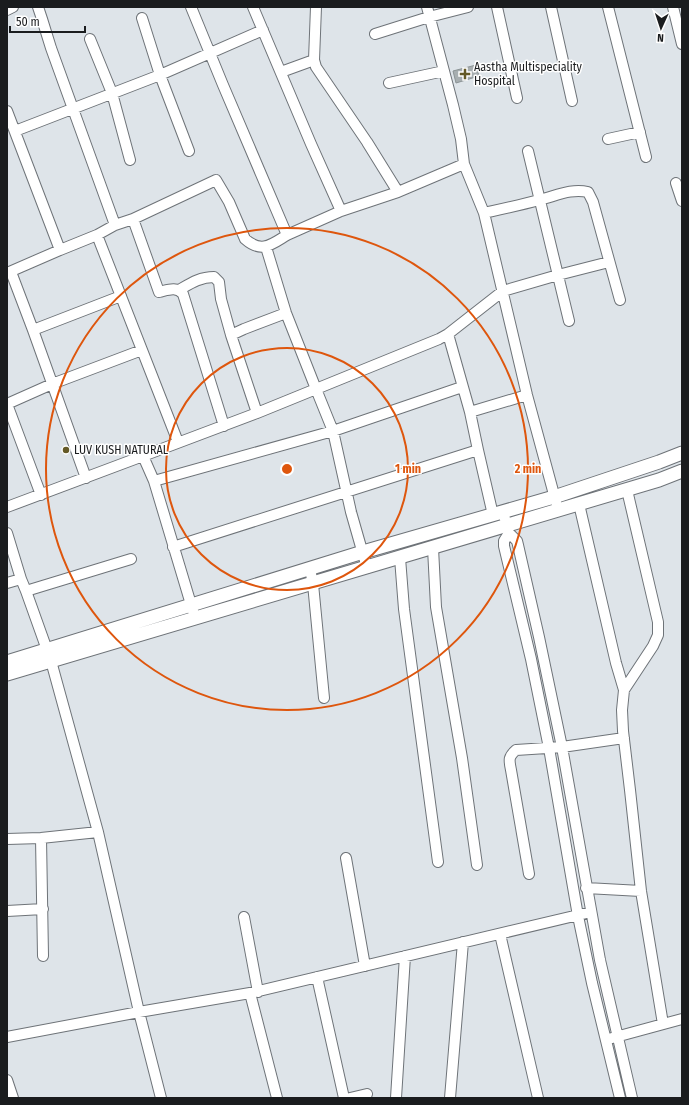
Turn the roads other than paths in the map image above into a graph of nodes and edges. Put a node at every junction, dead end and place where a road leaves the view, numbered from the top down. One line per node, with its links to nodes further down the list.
1 (13, 7): 11 (street)
2 (38, 7): 27 (street)
3 (191, 7): 18 (street)
4 (254, 7): 14 (street)
5 (316, 7): 19 (street)
6 (468, 7): 12 (street)
7 (497, 7): 25 (street)
8 (551, 7): 26 (street)
9 (608, 7): 30 (street)
10 (673, 7): 17 (street)
11 (7, 10)
12 (428, 12): 15 (street); 20 (street)
13 (142, 18): 22 (street)
14 (263, 30): 18 (street); 21 (street)
15 (375, 34)
16 (90, 39): 24 (street)
17 (682, 44)
18 (210, 53): 22 (street); 46 (street)
19 (314, 60): 21 (street); 38 (street)
20 (444, 71): 23 (street); 36 (street)
21 (281, 72): 41 (street)
22 (160, 75): 24 (street); 32 (street)
23 (389, 83)
24 (112, 93): 27 (street); 35 (street)
25 (517, 98)
26 (572, 101)
27 (73, 109): 29 (street); 44 (street)
28 (7, 111): 29 (street)
29 (15, 131): 48 (street)
30 (640, 132): 31 (street); 34 (street)
31 (608, 138)
32 (189, 151)
33 (528, 151): 39 (street)
34 (646, 157)
35 (130, 160)
36 (464, 164): 38 (street); 42 (street)
37 (676, 183): 40 (street)
38 (398, 192): 41 (street)
39 (540, 200): 42 (street); 49 (street); 51 (street)
40 (682, 201)
41 (340, 211): 46 (street)
42 (484, 213): 53 (street)
43 (133, 219): 44 (street); 47 (street); 52 (street)
44 (115, 225): 45 (street)
45 (97, 235): 48 (street); 54 (street)
46 (287, 235): 47 (street)
47 (266, 247): 56 (street)
48 (60, 250): 50 (street)
49 (609, 262): 51 (street); 55 (street)
50 (9, 273): 58 (street)
51 (558, 274): 53 (street); 57 (street)
52 (179, 290): 60 (street); 69 (street)
53 (503, 291): 59 (street); 65 (street)
54 (120, 296): 58 (street); 61 (street)
55 (620, 300)
56 (286, 313): 60 (street); 64 (street)
57 (569, 321)
58 (34, 330): 62 (street)
59 (448, 334): 63 (street); 64 (street)
60 (230, 335): 68 (street)
61 (142, 350): 62 (street); 71 (street)
62 (52, 384): 66 (street); 76 (street)
63 (462, 387): 67 (street); 70 (street)
64 (316, 389): 68 (street); 70 (street)
65 (527, 395): 67 (street); 81 (street)
66 (7, 404): 80 (street)
67 (470, 412): 72 (street)
68 (257, 413): 69 (street)
69 (224, 426): 71 (street)
70 (333, 431): 77 (street); 79 (street)
71 (178, 442): 74 (street)
72 (478, 450): 79 (street); 85 (street)
73 (682, 452): 81 (main road)
74 (143, 456): 76 (street); 77 (street)
75 (682, 471): 78 (main road)
76 (86, 478): 80 (street)
77 (154, 482): 88 (street)
78 (628, 490): 82 (main road); 104 (street)
79 (346, 492): 88 (street); 90 (street)
80 (41, 495): 83 (street)
81 (554, 497): 84 (street); 85 (main road)
82 (579, 504): 84 (main road); 104 (street)
83 (7, 507)
84 (558, 510): 86 (main road)
85 (498, 513): 86 (street); 90 (main road)
86 (508, 529): 89 (main road); 107 (street); 108 (street)
87 (7, 532): 95 (street)
88 (173, 546): 99 (street)
89 (433, 548): 91 (main road); 114 (street)
90 (363, 552): 93 (street); 94 (main road)
91 (400, 558): 93 (main road); 113 (street)
92 (131, 559): 98 (street)
93 (367, 568): 97 (main road)
94 (310, 569): 97 (street); 99 (main road)
95 (21, 579): 96 (street); 98 (street)
96 (7, 583)
97 (313, 584): 100 (main road); 105 (street)
98 (26, 591): 101 (street)
99 (192, 606): 100 (street); 101 (main road)
100 (196, 618): 101 (main road)
101 (49, 655): 102 (main road); 103 (main road); 109 (street)
102 (7, 662)
103 (7, 674)
104 (624, 690): 106 (street)
105 (324, 698)
106 (624, 738): 107 (street); 117 (street)
107 (562, 747): 108 (street); 116 (street)
108 (549, 748): 115 (street); 121 (street)
109 (98, 832): 110 (street); 130 (street)
110 (41, 838): 111 (street); 118 (street)
111 (7, 839)
112 (346, 858): 127 (street)
113 (438, 862)
114 (477, 865)
115 (529, 874)
116 (586, 888): 117 (street); 120 (street)
117 (641, 891): 132 (street)
118 (43, 909): 119 (street); 125 (street)
119 (7, 911)
120 (591, 912): 121 (street); 133 (street)
121 (578, 916): 123 (street); 135 (street)
122 (244, 917): 129 (street)
123 (500, 934): 124 (street); 145 (street)
124 (463, 942): 126 (street); 144 (street)
125 (43, 956)
126 (405, 956): 127 (street); 143 (street)
127 (365, 966): 128 (street)
128 (317, 978): 129 (street); 141 (street)
129 (254, 993): 130 (street); 140 (street)
130 (139, 1012): 134 (street); 139 (street)
131 (682, 1019): 132 (street)
132 (663, 1024): 133 (street)
133 (617, 1036): 135 (street); 147 (street)
134 (7, 1037)
135 (606, 1039): 146 (street)
136 (7, 1080): 138 (street)
137 (367, 1094): 142 (street)
138 (13, 1098)
139 (161, 1098)
140 (277, 1098)
141 (344, 1098)
142 (350, 1098)
143 (396, 1098)
144 (450, 1098)
145 (538, 1098)
146 (620, 1098)
147 (632, 1098)

